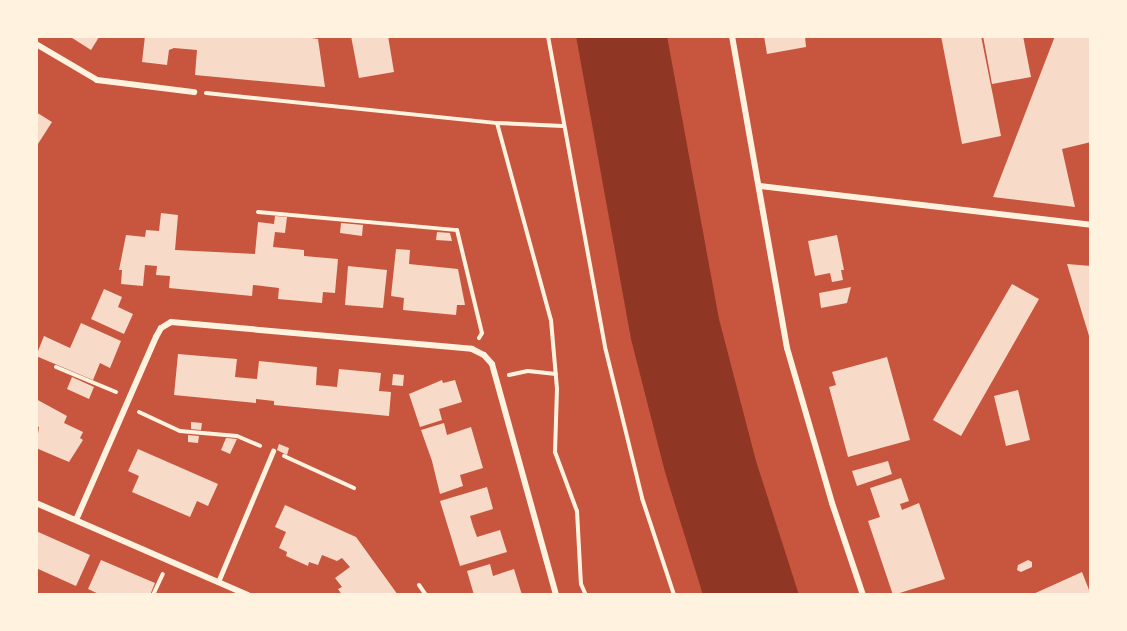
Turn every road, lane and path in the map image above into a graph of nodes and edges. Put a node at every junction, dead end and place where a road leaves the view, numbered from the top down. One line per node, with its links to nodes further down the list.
1 (548, 36): 6 (path)
2 (732, 36): 7 (street)
3 (36, 44): 4 (street)
4 (194, 92): 5 (path)
5 (497, 123): 6 (path); 12 (path)
6 (563, 126): 28 (path)
7 (760, 186): 9 (street); 29 (street)
8 (258, 212): 10 (path)
9 (1091, 225)
10 (472, 349): 13 (street); 14 (street)
11 (56, 367): 14 (path)
12 (556, 374): 13 (path); 27 (path)
13 (495, 379): 26 (street)
14 (129, 398): 15 (street)
15 (125, 406): 16 (path); 19 (street)
16 (273, 451): 17 (path); 21 (lane)
17 (354, 488)
18 (36, 502): 19 (street)
19 (76, 520): 20 (street)
20 (169, 560): 21 (street); 23 (path)
21 (218, 582): 24 (street)
22 (419, 585): 25 (path)
23 (153, 595)
24 (248, 595)
25 (426, 595)
26 (556, 595)
27 (586, 595)
28 (674, 595)
29 (863, 595)

